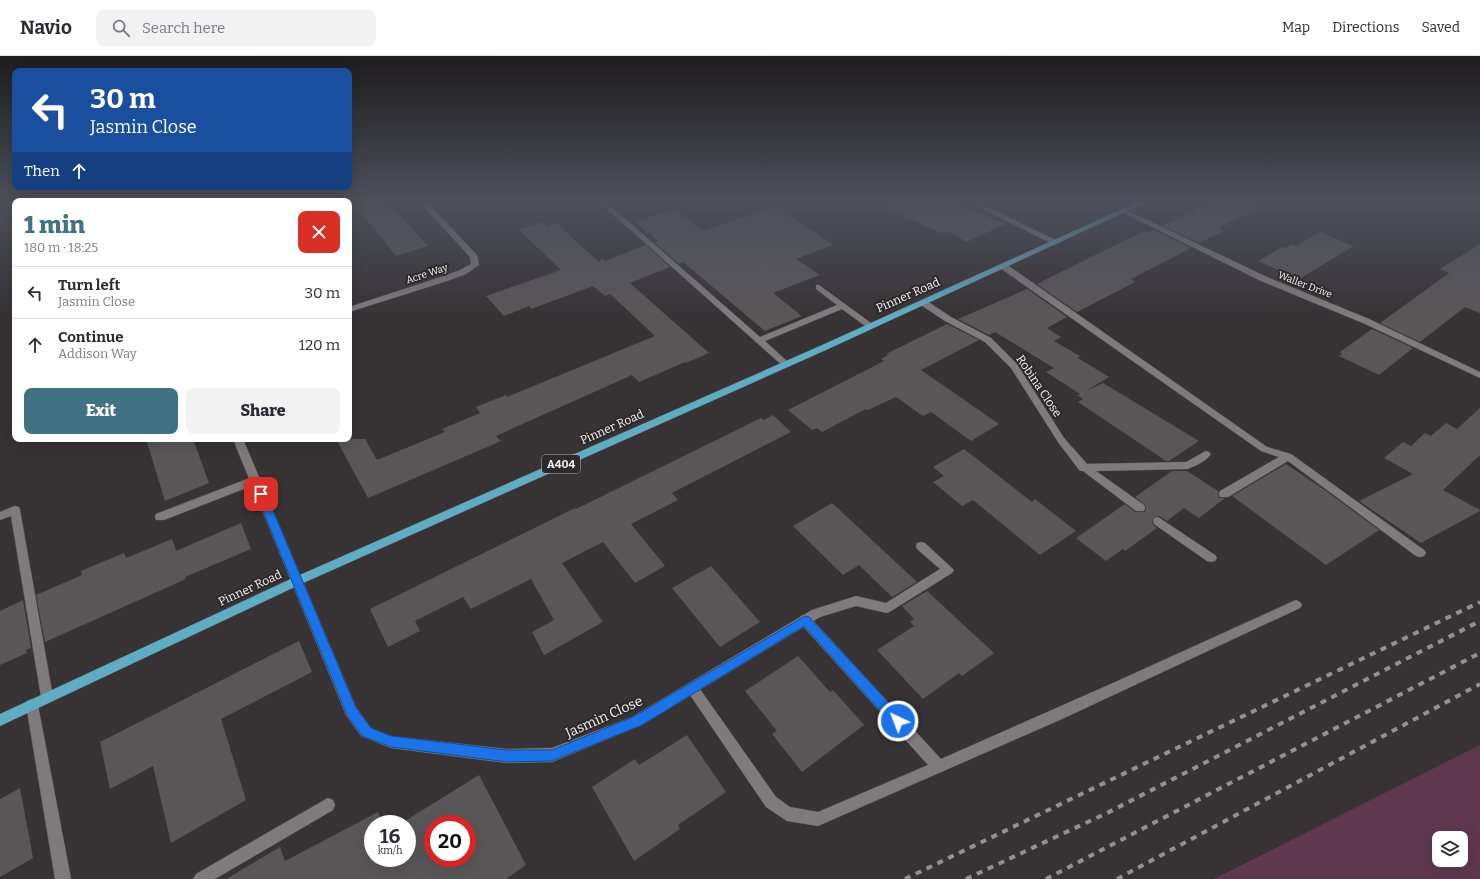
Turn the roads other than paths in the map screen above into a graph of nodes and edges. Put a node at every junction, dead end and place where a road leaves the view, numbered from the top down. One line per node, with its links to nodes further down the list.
1 (456, 238): 11 (street, Acre Way)
2 (644, 238): 13 (street)
3 (1048, 238): 6 (street)
4 (1064, 238): 6 (main road, Pinner Road / A404)
5 (1180, 238): 15 (street, Waller Drive)
6 (1056, 242): 7 (main road, Pinner Road / A404)
7 (1003, 266): 9 (main road, Pinner Road / A404); 18 (street)
8 (819, 288): 10 (street)
9 (924, 303): 12 (main road, Pinner Road / A404); 19 (street, Robina Close)
10 (843, 306): 12 (street); 13 (street)
11 (352, 309)
12 (871, 326): 14 (main road, Pinner Road / A404)
13 (759, 340): 14 (street)
14 (786, 364): 29 (main road, Pinner Road / A404)
15 (1480, 375)
16 (239, 442): 20 (street, Jasmin Close)
17 (1206, 454): 19 (street)
18 (1288, 456): 21 (street); 27 (street)
19 (1084, 468): 22 (street, Robina Close)
20 (255, 480): 24 (street); 29 (street, Jasmin Close)
21 (1224, 494)
22 (1140, 508)
23 (0, 516): 33 (street)
24 (160, 517)
25 (1158, 521): 28 (street)
26 (921, 546): 31 (street, Jasmin Close)
27 (1420, 553)
28 (1211, 558)
29 (297, 581): 32 (street, Jasmin Close); 33 (main road, Pinner Road / A404)
30 (1296, 605): 36 (street)
31 (805, 620): 32 (street, Jasmin Close); 36 (street)
32 (692, 689): 36 (street)
33 (47, 698): 34 (main road, Pinner Road / A404)
34 (32, 705): 35 (main road, Pinner Road / A404); 38 (street)
35 (0, 720)
36 (939, 766)
37 (328, 805): 39 (street)
38 (63, 879)
39 (201, 879)

